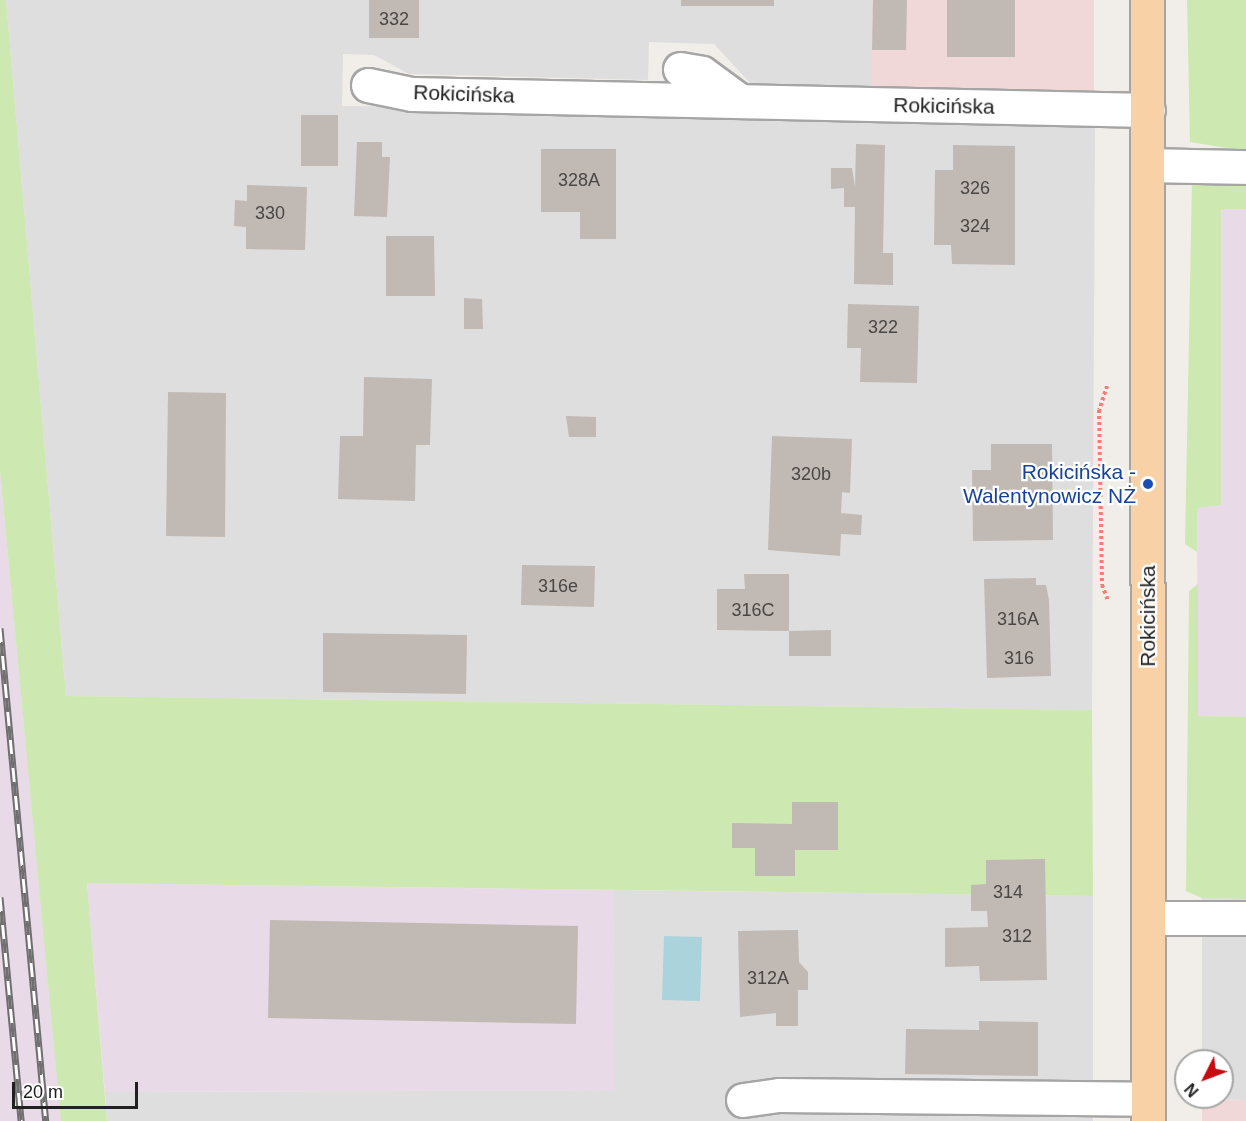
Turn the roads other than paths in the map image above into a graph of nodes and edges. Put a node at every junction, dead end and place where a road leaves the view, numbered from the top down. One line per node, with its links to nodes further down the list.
1 (1147, 0): 5 (main road, Rokicińska)
2 (680, 69): 4 (street)
3 (368, 85): 4 (street, Rokicińska)
4 (740, 101): 5 (street, Rokicińska)
5 (1148, 110): 6 (main road, Rokicińska)
6 (1149, 165): 7 (street); 8 (main road, Rokicińska)
7 (1246, 167)
8 (1148, 918): 9 (street); 11 (main road, Rokicińska)
9 (1246, 918)
10 (743, 1100): 11 (street)
11 (1147, 1110)

